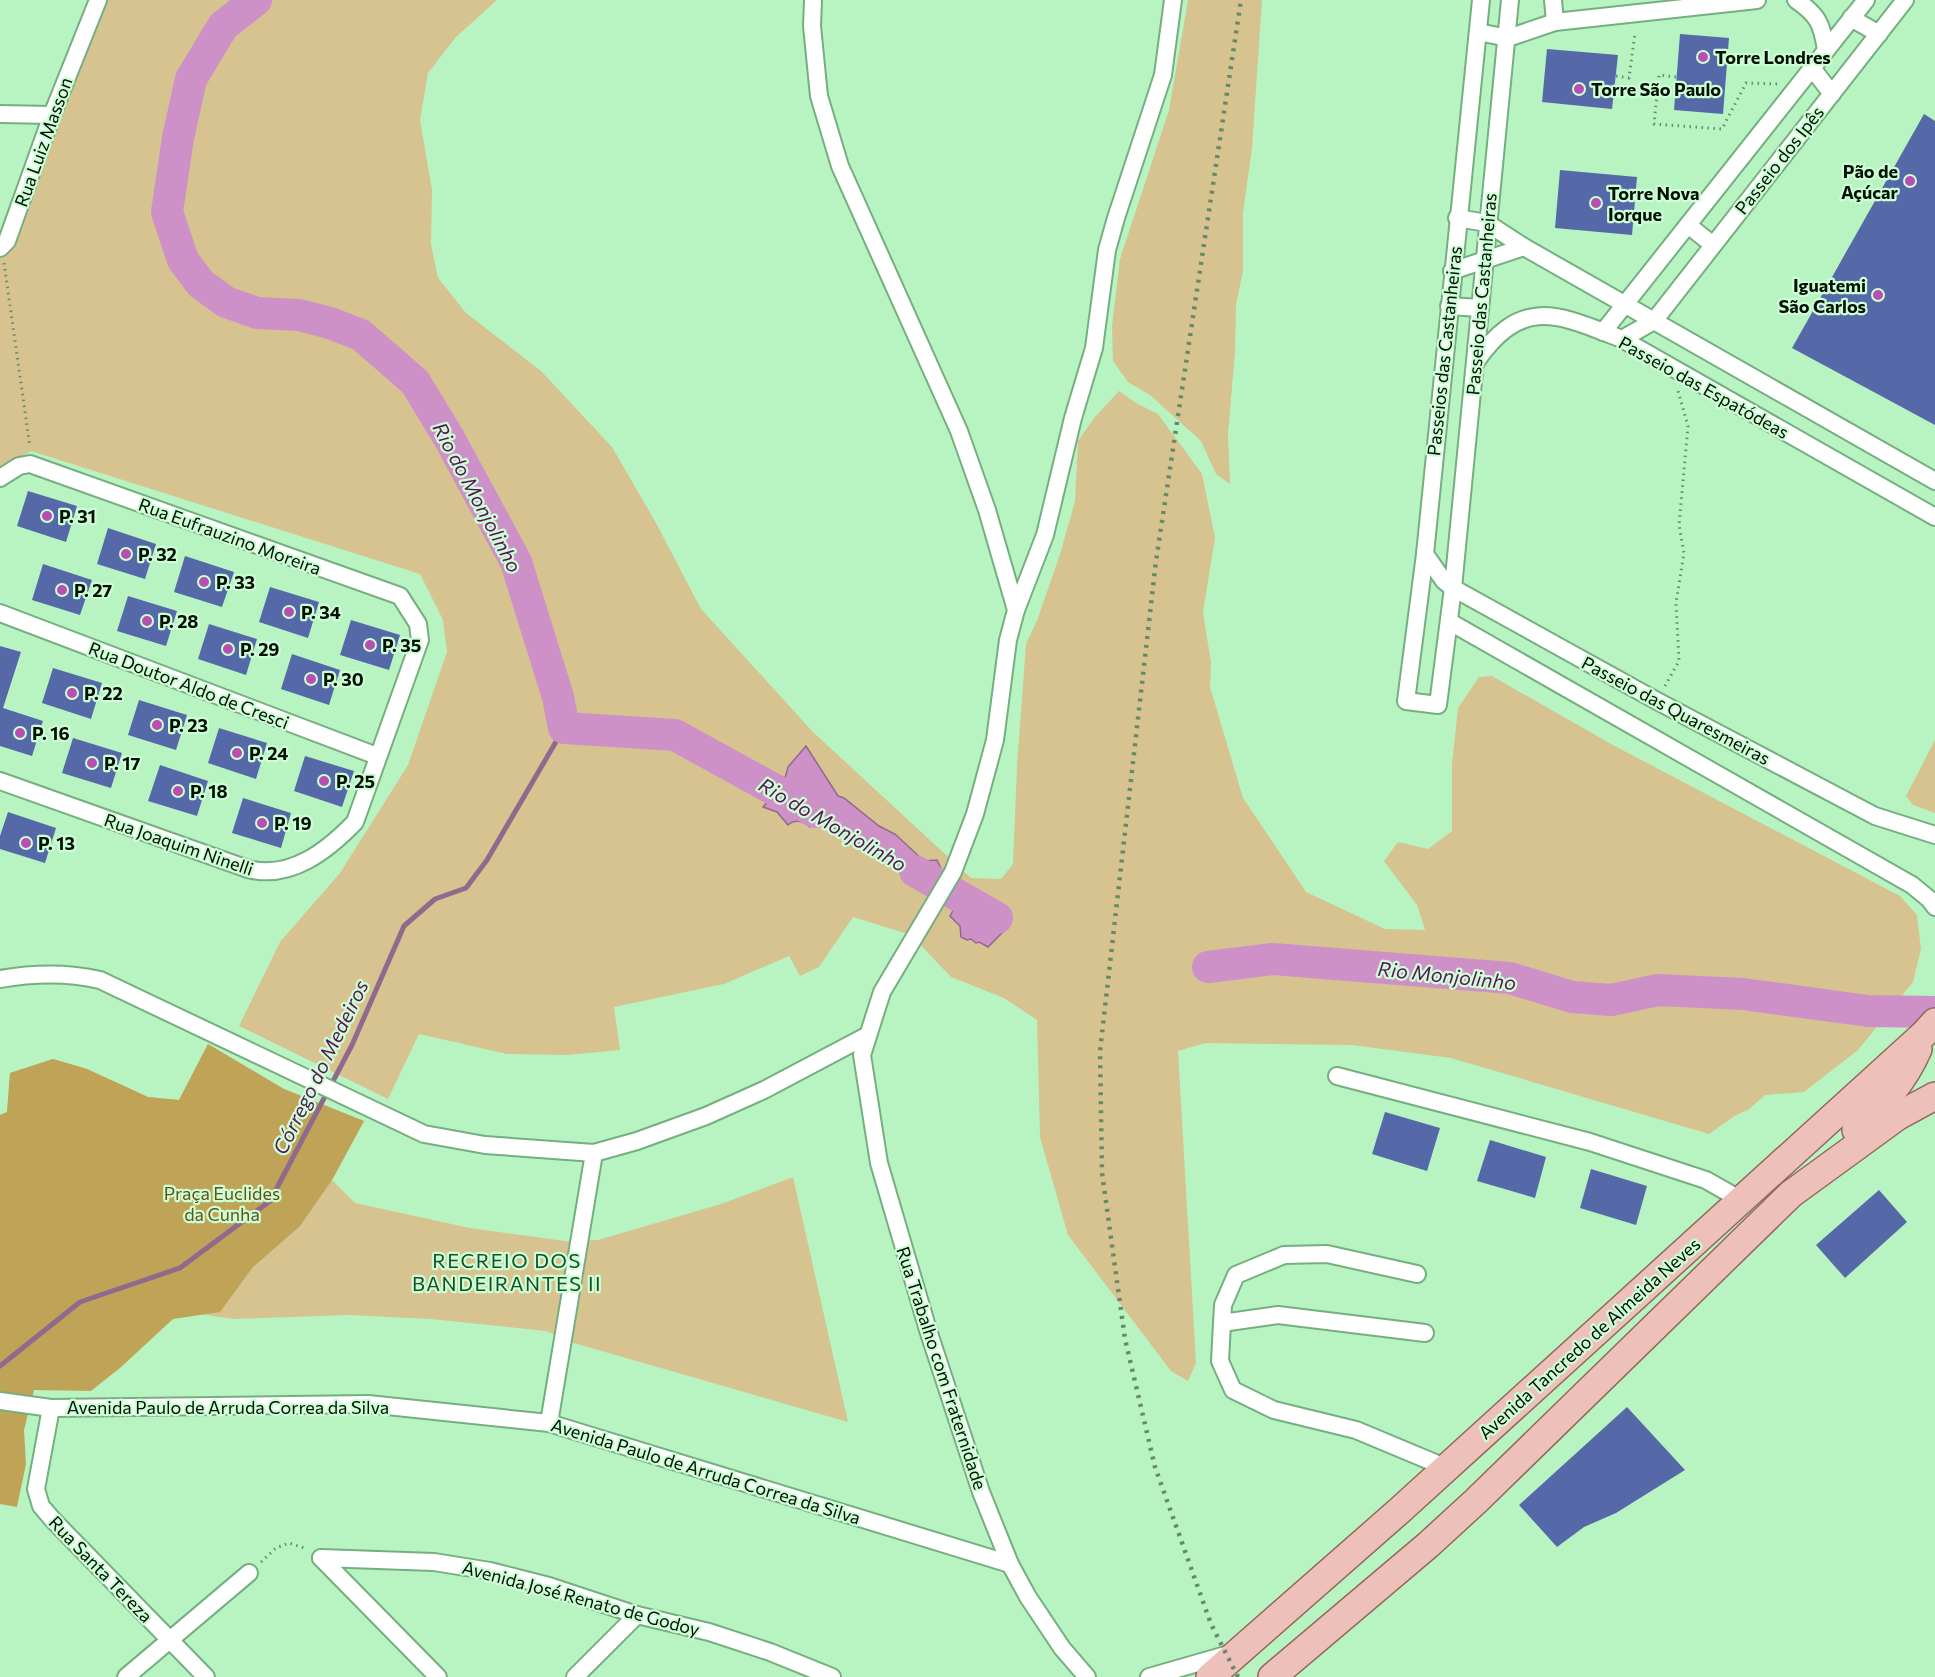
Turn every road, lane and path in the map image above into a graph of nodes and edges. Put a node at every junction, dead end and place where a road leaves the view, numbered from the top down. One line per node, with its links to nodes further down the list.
1 (98, 0): 25 (street, Rua Luiz Masson)
2 (813, 0): 48 (street)
3 (1173, 0): 48 (street, Rua Trabalho com Fraternidade)
4 (1504, 0): 11 (street)
5 (1510, 0): 17 (street, Passeio das Castanheiras)
6 (1553, 0): 13 (street)
7 (1757, 0): 13 (street)
8 (1796, 0): 18 (street)
9 (1866, 0): 12 (street, Passeio dos Ipês)
10 (1905, 0): 16 (street, Passeio dos Ipês)
11 (1481, 2): 14 (street, Passeios das Castanheiras)
12 (1851, 18): 16 (street); 18 (street, Passeio dos Ipês)
13 (1555, 22): 17 (street)
14 (1478, 32): 17 (street); 26 (street, Passeios das Castanheiras)
15 (1635, 33): 20 (path)
16 (1879, 34): 23 (street, Passeio dos Ipês)
17 (1508, 38): 27 (street, Passeio das Castanheiras)
18 (1826, 50): 19 (street, Passeio dos Ipês)
19 (1812, 68): 23 (street); 28 (street, Passeio dos Ipês)
20 (1616, 75)
21 (1676, 77): 22 (path)
22 (1782, 84)
23 (1832, 94): 29 (street, Passeio dos Ipês)
24 (0, 114): 25 (street)
25 (52, 115): 30 (street, Rua Luiz Masson)
26 (1457, 218): 27 (street); 33 (street, Passeios das Castanheiras)
27 (1487, 223): 31 (street, Passeio das Espatódeas); 32 (street, Passeio das Castanheiras)
28 (1688, 225): 29 (street); 34 (street, Passeio dos Ipês)
29 (1713, 245): 37 (street, Passeio dos Ipês)
30 (1, 247): 42 (path)
31 (1524, 247): 32 (street); 34 (street, Passeio das Espatódeas)
32 (1484, 260): 33 (street); 36 (street, Passeio das Castanheiras)
33 (1452, 271): 35 (street, Passeios das Castanheiras)
34 (1624, 305): 37 (street, Passeio das Espatódeas); 38 (street, Passeio dos Ipês)
35 (1449, 306): 36 (street); 46 (street, Passeios das Castanheiras)
36 (1480, 308): 40 (street, Passeio das Castanheiras)
37 (1654, 321): 39 (street); 44 (street, Passeio das Espatódeas)
38 (1603, 332): 39 (street, Passeio das Espatódeas); 40 (street, Passeio das Espatódeas)
39 (1622, 339): 41 (street, Passeio das Espatódeas)
40 (1475, 363): 47 (street, Passeio das Castanheiras)
41 (1687, 376): 45 (street, Passeio das Espatódeas); 52 (path)
42 (30, 464): 43 (street); 51 (street, Rua Eufrauzino Moreira)
43 (0, 478)
44 (1935, 481)
45 (1935, 517)
46 (1425, 554): 47 (street, Passeio das Quaresmeiras); 50 (street, Passeios das Castanheiras)
47 (1454, 588): 50 (street); 52 (street, Passeio das Quaresmeiras)
48 (1016, 610): 60 (street, Rua Trabalho com Fraternidade)
49 (0, 613): 53 (street, Rua Doutor Aldo de Cresci)
50 (1450, 622): 56 (street, Passeio das Quaresmeiras)
51 (418, 624): 53 (street, Rua Joaquim Ninelli)
52 (1657, 701): 55 (street, Passeio das Quaresmeiras)
53 (377, 756): 54 (street, Rua Joaquim Ninelli)
54 (0, 781)
55 (1935, 835)
56 (1935, 907)
57 (0, 979): 63 (street)
58 (1935, 1004): 59 (street)
59 (1931, 1025): 64 (main road); 65 (main road, Avenida Tancredo de Almeida Neves)
60 (868, 1035): 63 (street); 77 (street, Rua Trabalho com Fraternidade)
61 (1337, 1076): 65 (street)
62 (1935, 1096): 64 (main road, Avenida Tancredo de Almeida Neves)
63 (594, 1153): 71 (street)
64 (1791, 1194): 73 (main road, Avenida Tancredo de Almeida Neves)
65 (1741, 1200): 72 (main road, Avenida Tancredo de Almeida Neves)
66 (1417, 1274): 67 (street)
67 (1222, 1323): 68 (street); 72 (street)
68 (1425, 1333)
69 (2, 1402): 70 (street, Avenida Paulo de Arruda Correa da Silva)
70 (51, 1407): 71 (street, Avenida Paulo de Arruda Correa da Silva); 80 (street, Rua Santa Tereza)
71 (549, 1423): 77 (street, Avenida Paulo de Arruda Correa da Silva)
72 (1447, 1468): 73 (main road); 74 (main road, Avenida Tancredo de Almeida Neves)
73 (1476, 1501): 75 (main road, Avenida Tancredo de Almeida Neves)
74 (1400, 1511): 75 (main road); 81 (main road, Avenida Tancredo de Almeida Neves)
75 (1428, 1545): 90 (main road, Avenida Tancredo de Almeida Neves)
76 (321, 1558): 78 (path); 79 (street, Avenida José Renato de Godoy); 84 (street)
77 (1011, 1564): 87 (street, Rua Trabalho com Fraternidade)
78 (249, 1573): 80 (street)
79 (637, 1615): 85 (street); 86 (street, Avenida José Renato de Godoy)
80 (170, 1641): 82 (street); 83 (street, Rua Santa Tereza)
81 (1239, 1651): 88 (street, Avenida Tancredo de Almeida Neves); 89 (main road, Avenida Tancredo de Almeida Neves)
82 (126, 1677)
83 (206, 1677)
84 (438, 1677)
85 (575, 1677)
86 (832, 1677)
87 (1087, 1677)
88 (1149, 1677)
89 (1210, 1677)
90 (1272, 1677)

